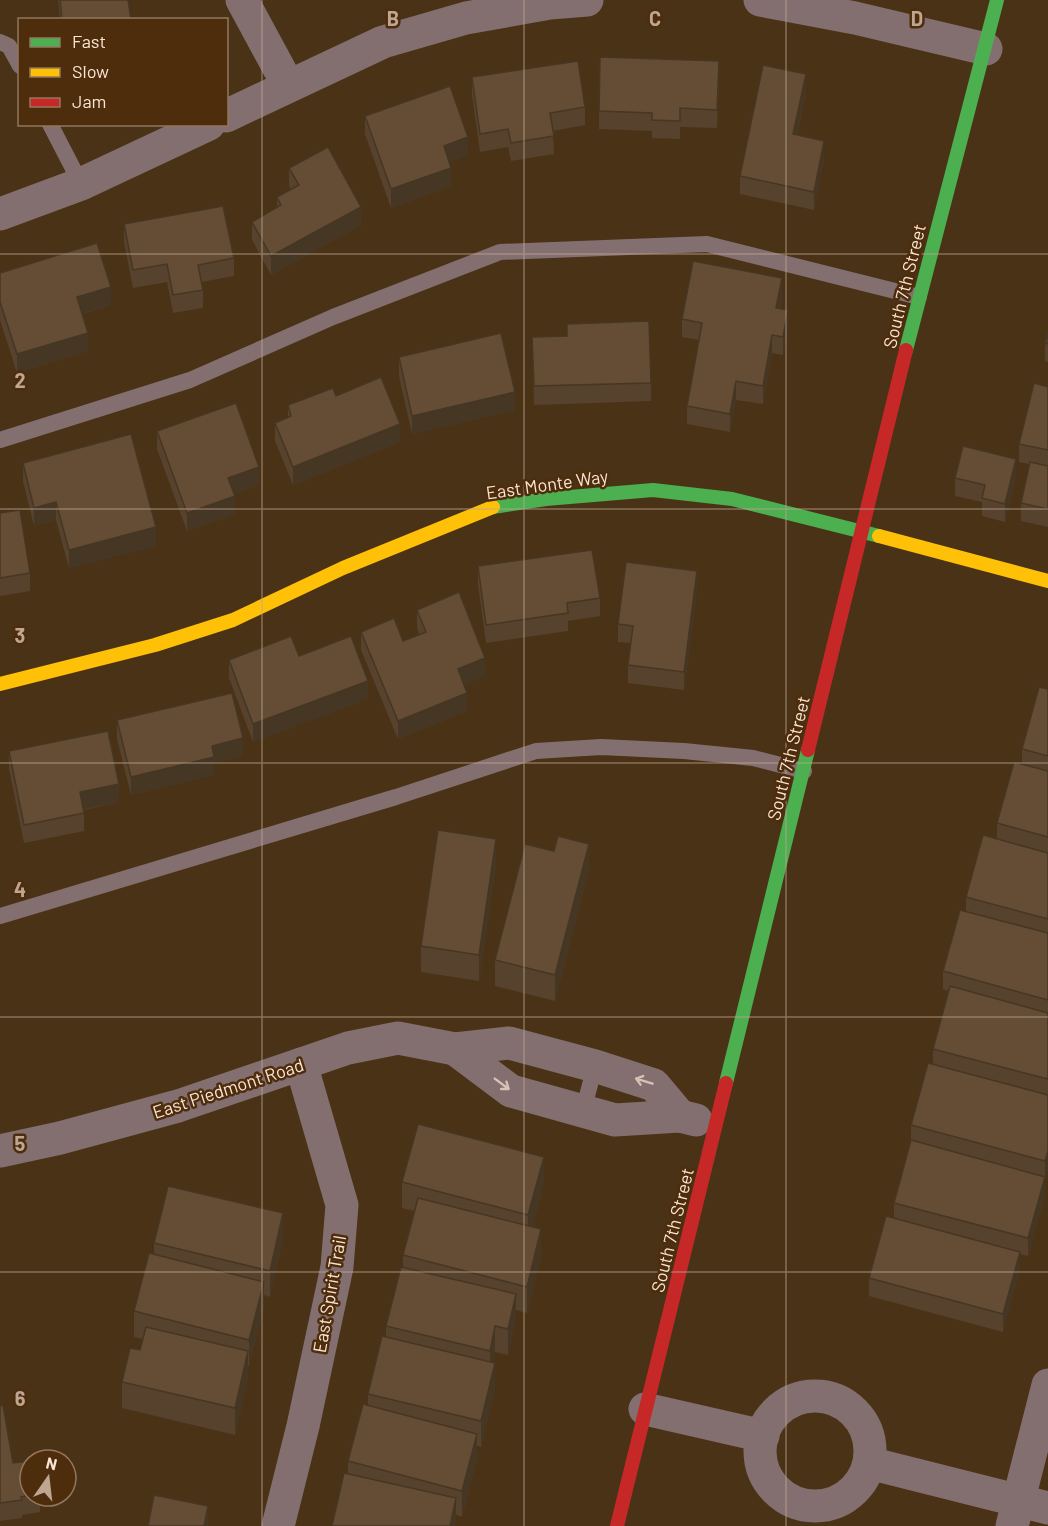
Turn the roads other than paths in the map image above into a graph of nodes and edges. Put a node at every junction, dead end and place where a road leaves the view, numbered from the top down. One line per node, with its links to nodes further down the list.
1 (242, 0): 8 (street)
2 (587, 0): 8 (street)
3 (760, 0): 6 (street)
4 (998, 0): 6 (street, South 7th Street)
5 (0, 42): 7 (lane)
6 (986, 49): 14 (street, South 7th Street)
7 (18, 62)
8 (288, 86): 9 (street)
9 (228, 115)
10 (51, 126): 12 (lane)
11 (205, 126): 12 (street)
12 (81, 184): 13 (street)
13 (0, 214)
14 (919, 297): 15 (lane); 16 (street, South 7th Street)
15 (0, 440)
16 (862, 532): 17 (street, East Monte Way); 18 (street, East Monte Way); 19 (street, South 7th Street)
17 (1048, 581)
18 (0, 684)
19 (804, 771): 20 (lane); 26 (street, South 7th Street)
20 (0, 916)
21 (455, 1049): 22 (street, East Piedmont Road); 23 (street, East Piedmont Road); 24 (street, East Piedmont Road, one-way to 24)
22 (302, 1064): 27 (street, East Piedmont Road); 33 (street, East Spirit Trail)
23 (595, 1066): 24 (lane); 25 (street, East Piedmont Road, one-way to 23)
24 (583, 1111): 25 (street, East Piedmont Road)
25 (680, 1116): 26 (street, East Piedmont Road)
26 (716, 1124): 29 (street, South 7th Street)
27 (0, 1151)
28 (1048, 1385): 32 (street)
29 (645, 1409): 30 (street); 34 (street, South 7th Street)
30 (763, 1436): 31 (street); 31 (street)
31 (869, 1463): 32 (street)
32 (1026, 1511)
33 (278, 1526)
34 (617, 1526)

